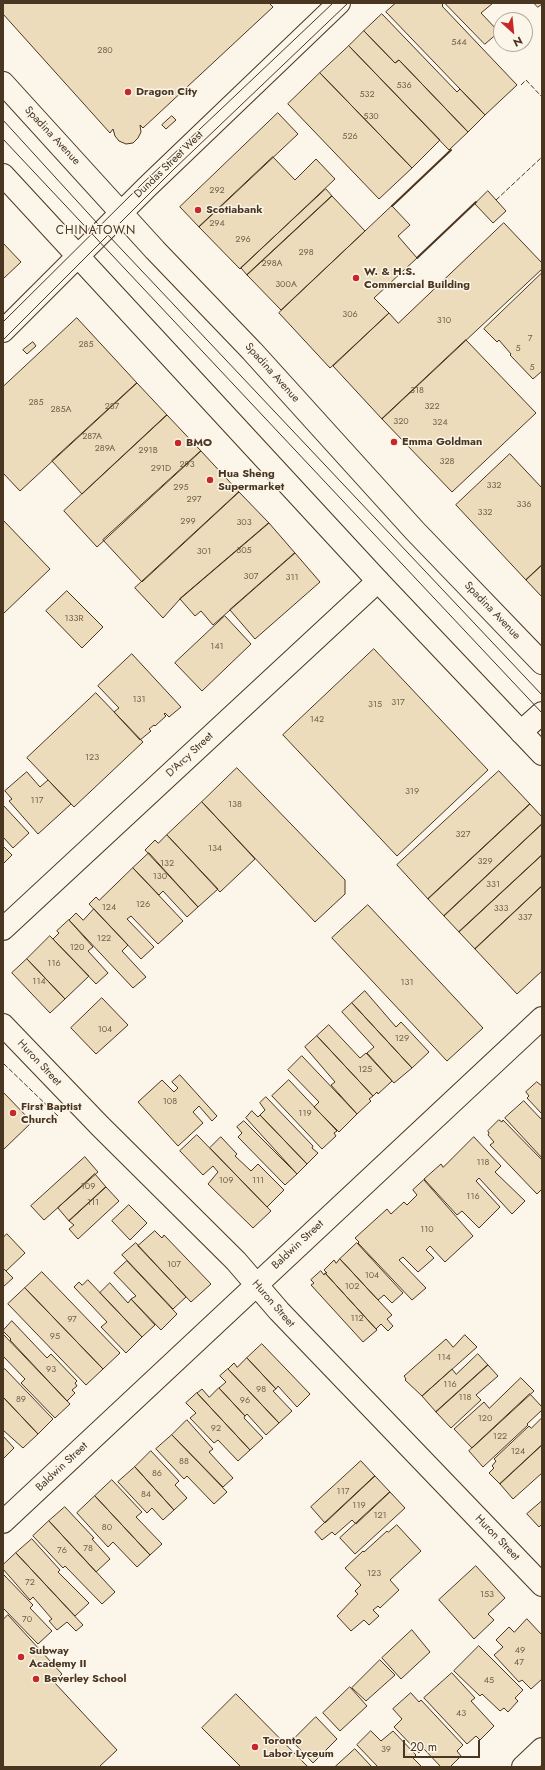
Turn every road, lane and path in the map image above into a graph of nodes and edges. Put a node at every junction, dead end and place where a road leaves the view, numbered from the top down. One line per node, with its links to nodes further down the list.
1 (339, 3): 4 (street, Dundas Street West)
2 (3, 83): 4 (street, Spadina Avenue)
3 (3, 175): 5 (street)
4 (122, 212): 5 (street, Dundas Street West); 8 (street, Spadina Avenue)
5 (79, 256): 6 (street, Dundas Street West); 7 (street)
6 (3, 331)
7 (378, 581): 10 (street); 12 (street, D'Arcy Street)
8 (542, 663)
9 (542, 713): 10 (street)
10 (521, 732): 11 (street)
11 (542, 754)
12 (3, 929)
13 (542, 1018): 15 (street, Baldwin Street)
14 (3, 1025): 15 (street, Huron Street)
15 (257, 1284): 16 (street, Baldwin Street); 17 (street, Huron Street)
16 (3, 1522)
17 (542, 1585)
18 (542, 1750): 19 (street)
19 (523, 1767)

